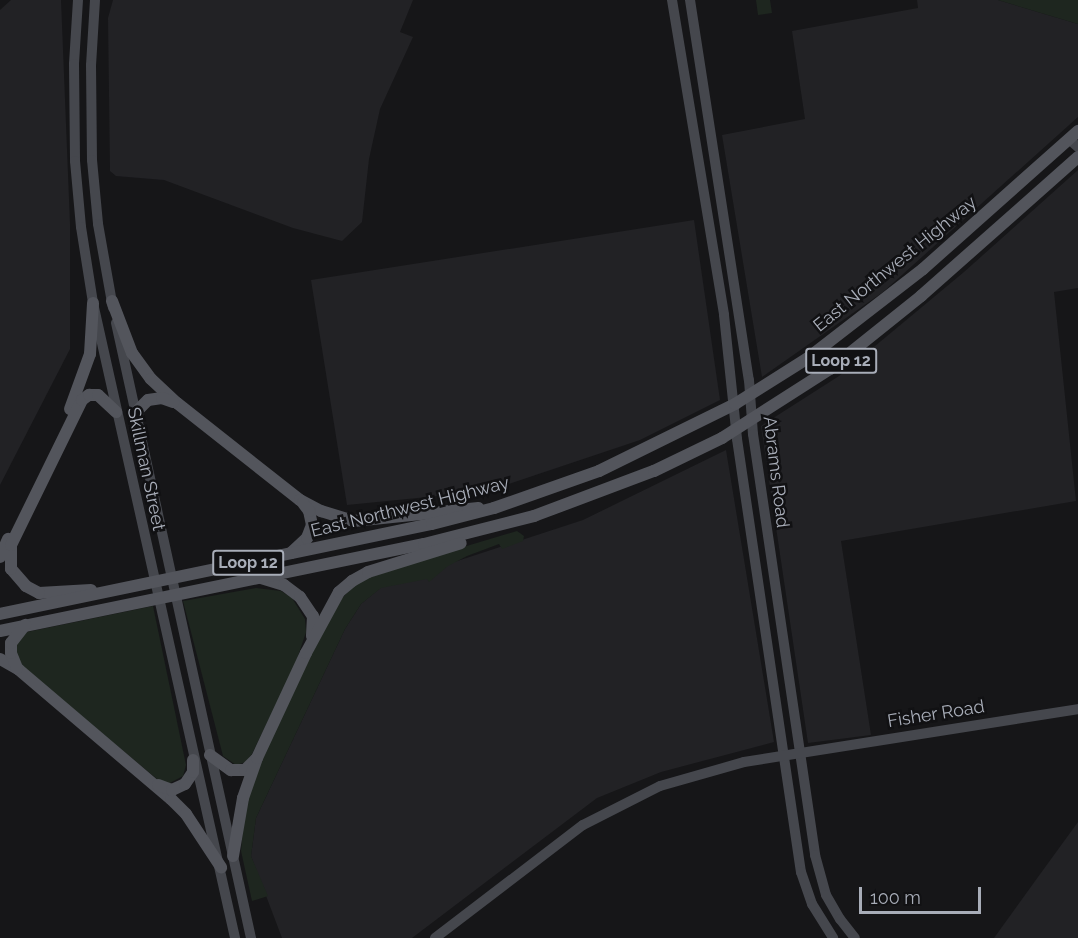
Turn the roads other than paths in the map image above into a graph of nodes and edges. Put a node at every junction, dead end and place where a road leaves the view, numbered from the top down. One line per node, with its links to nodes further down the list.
1 (78, 0): 5 (main road, Skillman Street)
2 (95, 0): 6 (main road, Skillman Street)
3 (672, 0): 8 (main road, Abrams Road)
4 (690, 0): 7 (main road, Abrams Road)
5 (74, 64): 6 (main road); 16 (main road, Skillman Street)
6 (91, 65): 15 (main road, Skillman Street)
7 (707, 109): 8 (main road); 12 (main road, Abrams Road)
8 (689, 112): 13 (main road, Abrams Road)
9 (1075, 139): 11 (main road, East Northwest Highway / Loop 12)
10 (1078, 156): 14 (main road, East Northwest Highway / Loop 12)
11 (953, 243): 14 (main road); 17 (main road, East Northwest Highway / Loop 12)
12 (727, 244): 13 (main road); 17 (main road, Abrams Road)
13 (712, 246): 19 (main road, Abrams Road)
14 (965, 257): 21 (main road, East Northwest Highway / Loop 12)
15 (112, 302): 18 (main road); 22 (main road, Skillman Street)
16 (93, 303): 20 (main road, Skillman Street); 30 (main road)
17 (750, 396): 19 (main road, East Northwest Highway / Loop 12); 21 (main road, Abrams Road)
18 (177, 403): 22 (main road); 25 (main road)
19 (735, 404): 23 (main road, Abrams Road); 24 (main road, East Northwest Highway / Loop 12)
20 (116, 412): 32 (main road); 44 (main road, Skillman Street)
21 (752, 421): 23 (main road, East Northwest Highway / Loop 12); 40 (main road, Abrams Road)
22 (137, 424): 42 (main road, Skillman Street)
23 (736, 430): 27 (main road, East Northwest Highway / Loop 12); 41 (main road, Abrams Road)
24 (522, 498): 26 (main road, East Northwest Highway / Loop 12); 27 (main road)
25 (300, 500): 26 (main road); 29 (main road)
26 (494, 508): 29 (main road, East Northwest Highway / Loop 12)
27 (528, 517): 28 (main road, East Northwest Highway / Loop 12)
28 (488, 528): 31 (main road, East Northwest Highway / Loop 12); 36 (main road)
29 (289, 555): 32 (main road, East Northwest Highway / Loop 12)
30 (0, 557)
31 (257, 577): 34 (main road, East Northwest Highway / Loop 12); 36 (main road)
32 (108, 591): 33 (main road, East Northwest Highway / Loop 12)
33 (0, 614)
34 (25, 625): 35 (main road, East Northwest Highway / Loop 12); 38 (main road)
35 (0, 631)
36 (306, 653): 43 (main road)
37 (0, 659): 38 (main road)
38 (18, 669): 45 (main road)
39 (1078, 709): 40 (main road, Fisher Road)
40 (798, 752): 41 (main road, Fisher Road); 50 (main road, Abrams Road)
41 (784, 754): 51 (main road, Abrams Road); 54 (main road, Fisher Road)
42 (210, 755): 43 (main road); 46 (main road, Skillman Street)
43 (257, 758): 46 (main road)
44 (194, 760): 45 (main road); 47 (main road, Skillman Street)
45 (147, 778): 47 (main road)
46 (232, 856): 48 (main road, Skillman Street)
47 (221, 867): 49 (main road, Skillman Street)
48 (245, 912): 49 (main road); 53 (main road, Skillman Street)
49 (231, 917): 52 (main road, Skillman Street)
50 (846, 928): 51 (main road); 55 (main road, Abrams Road)
51 (833, 937)
52 (235, 938)
53 (251, 938)
54 (435, 938)
55 (855, 938)

